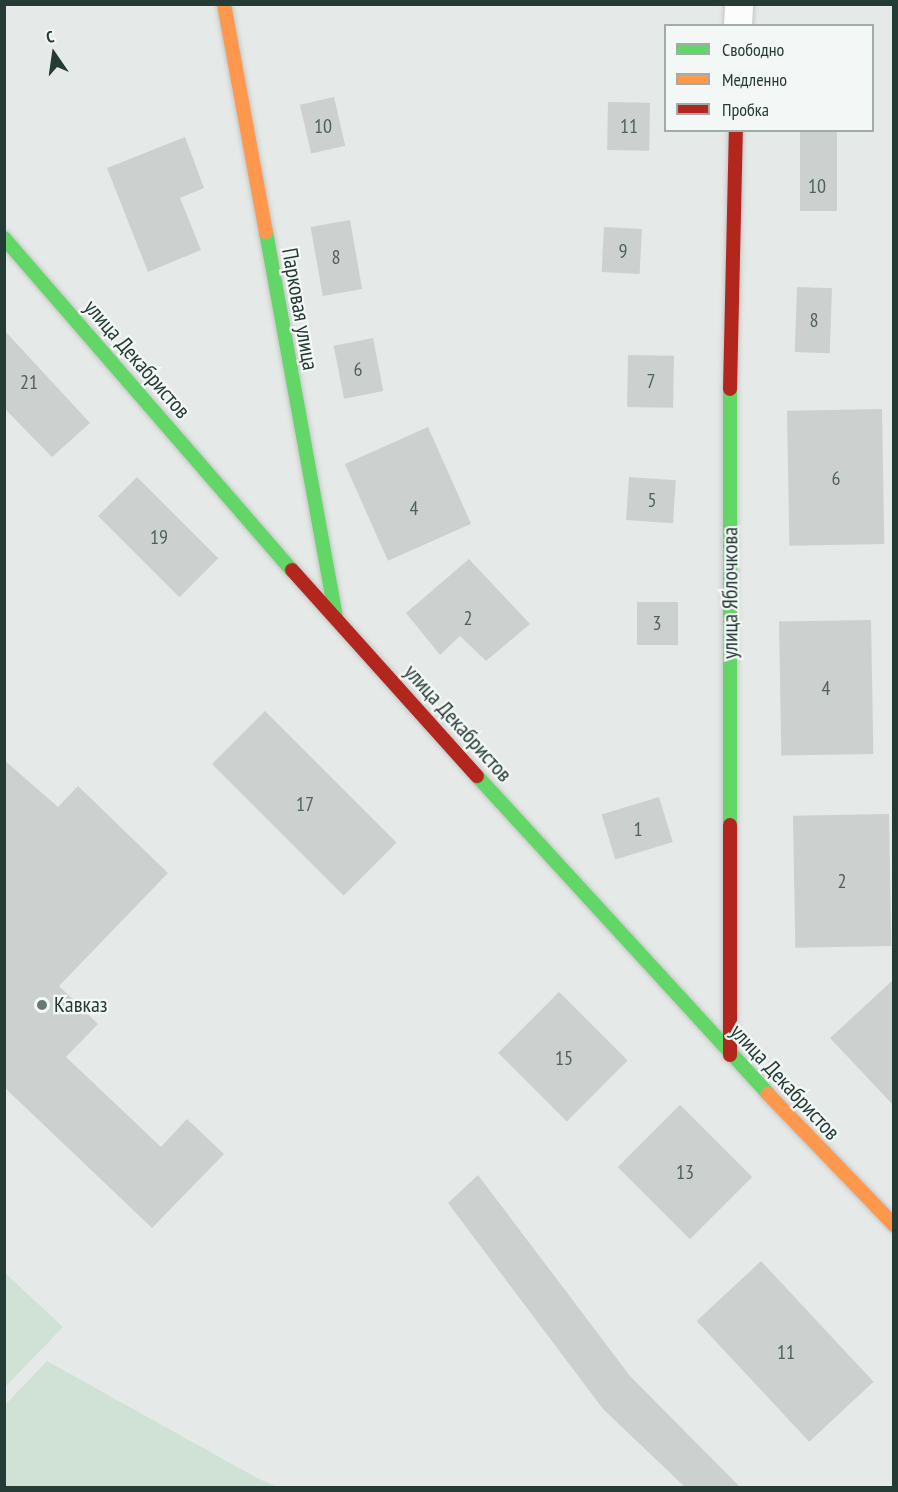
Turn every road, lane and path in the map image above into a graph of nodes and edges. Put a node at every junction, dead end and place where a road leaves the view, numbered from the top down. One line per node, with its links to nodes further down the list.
1 (224, 4): 6 (street, Парковая улица)
2 (739, 4): 3 (street)
3 (738, 24)
4 (736, 132): 7 (street, улица Яблочкова)
5 (4, 238): 6 (street, улица Декабристов)
6 (336, 620): 7 (street, улица Декабристов)
7 (730, 1055): 8 (street, улица Декабристов)
8 (894, 1225)

